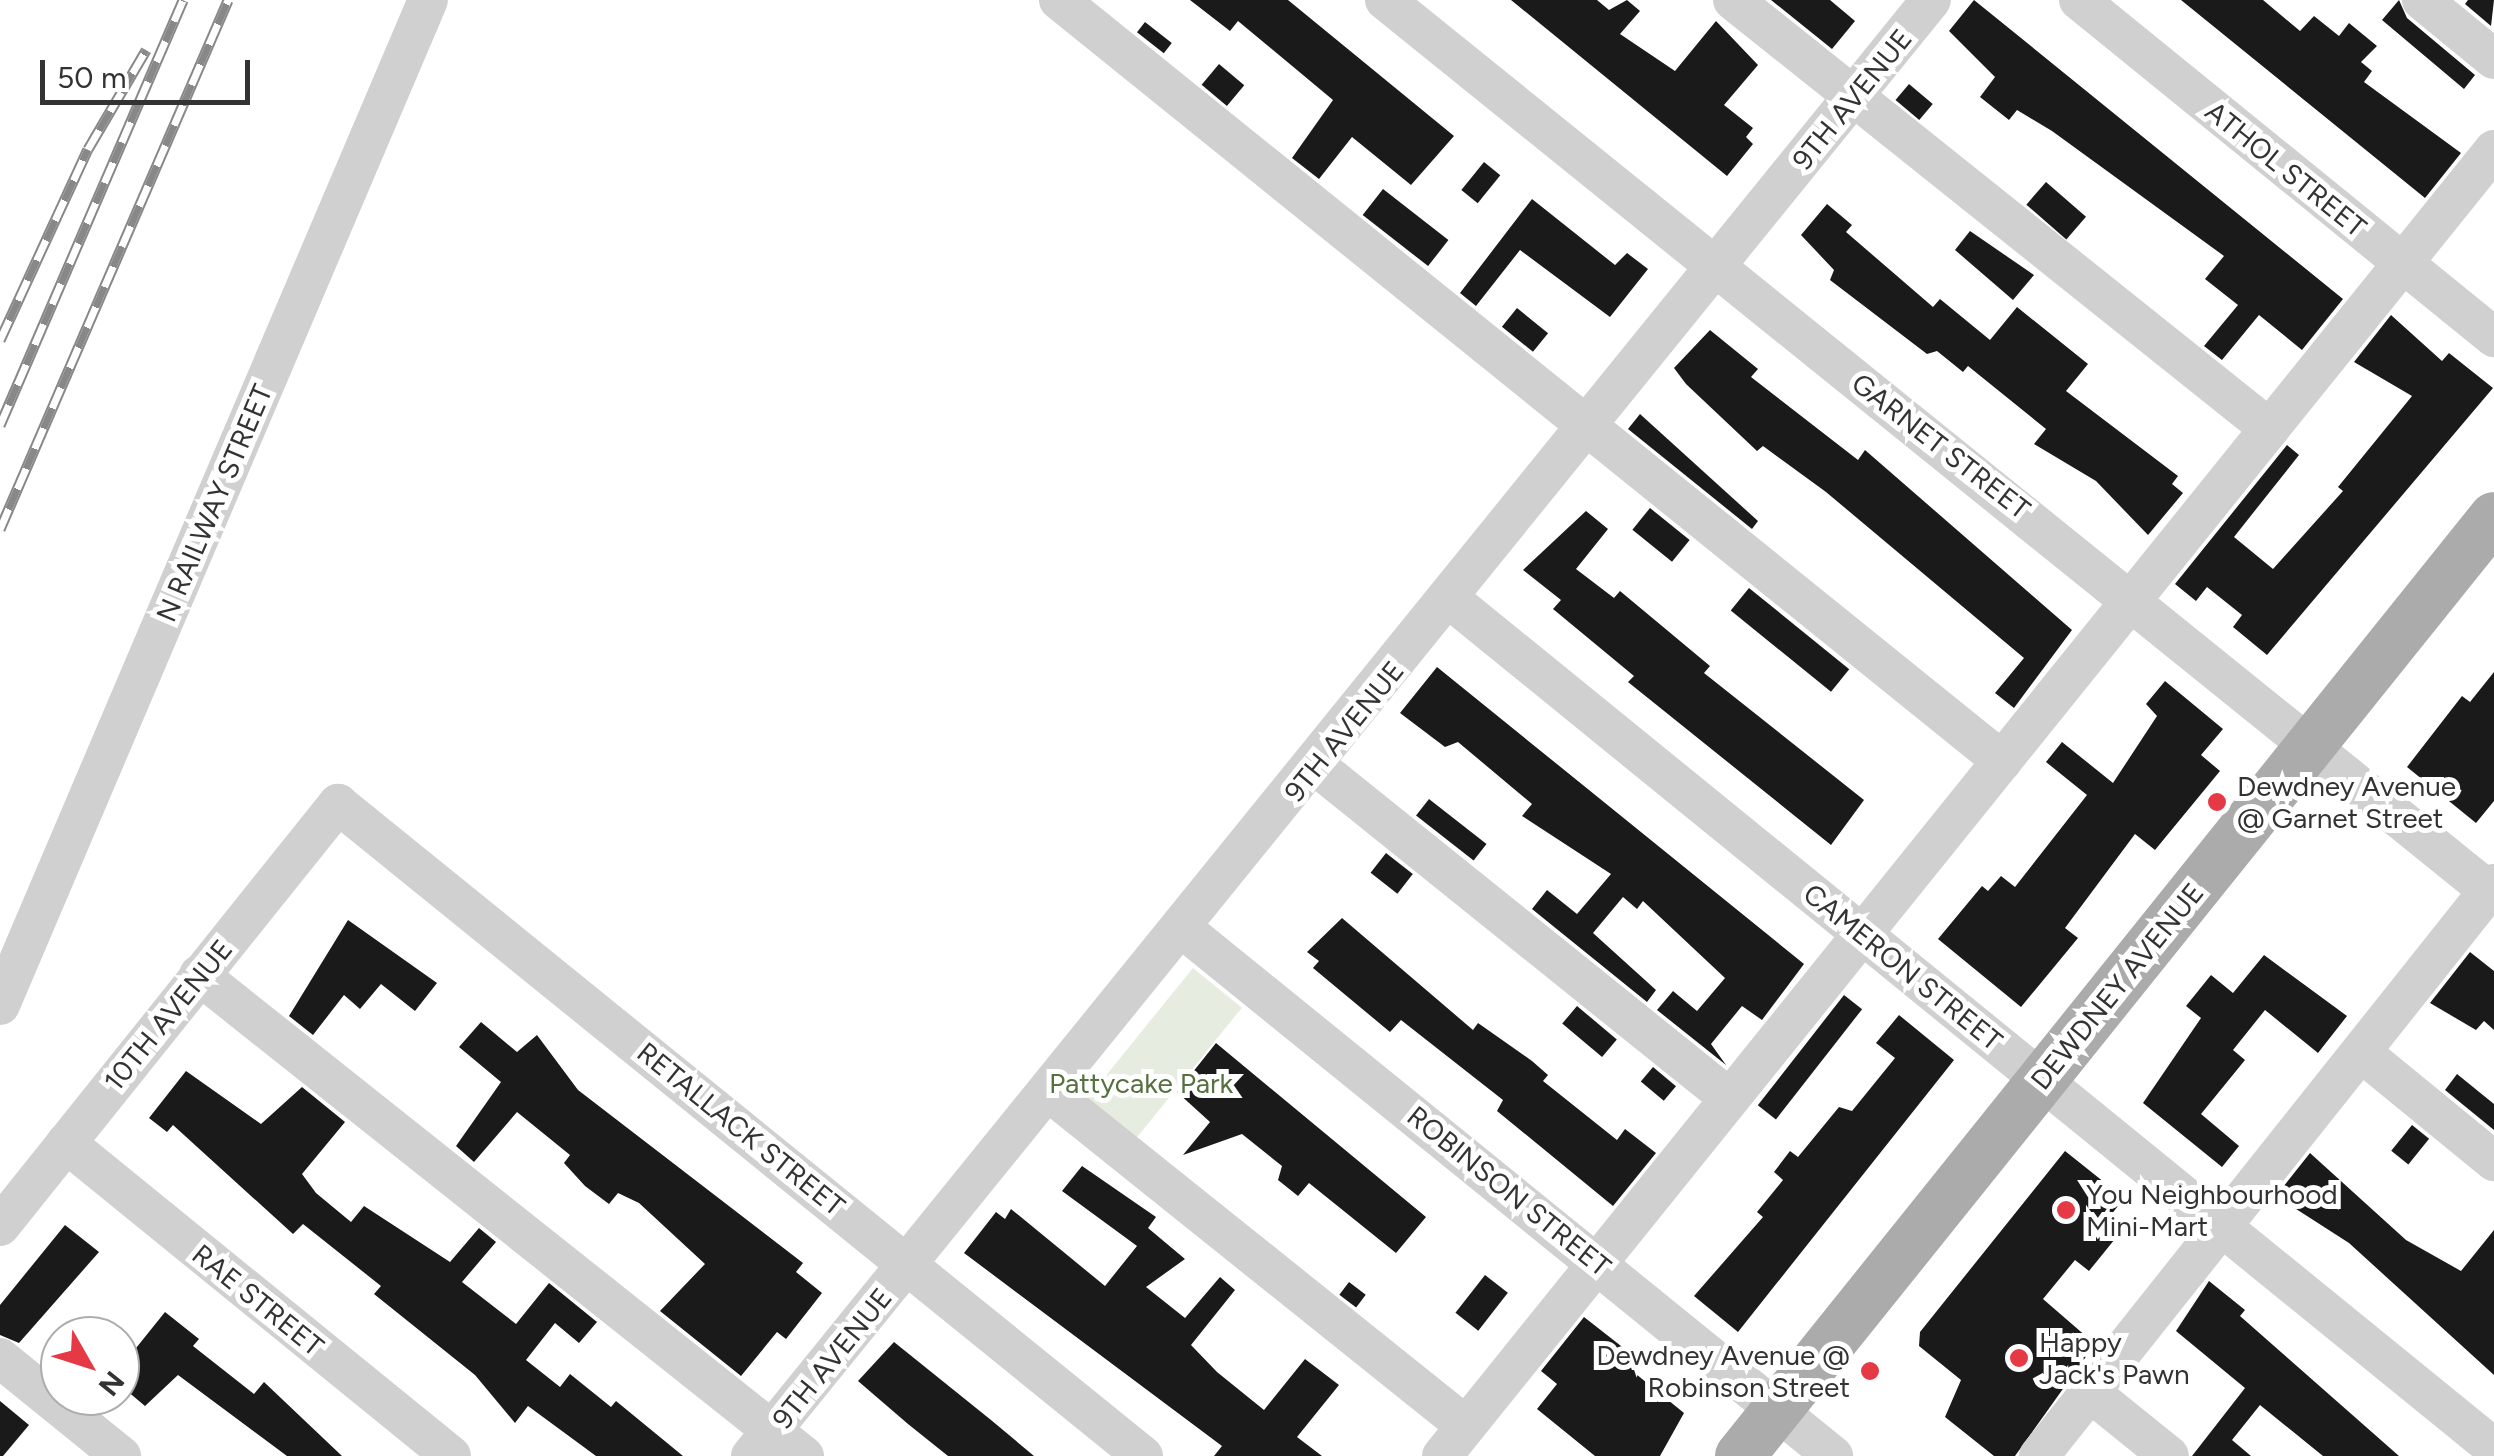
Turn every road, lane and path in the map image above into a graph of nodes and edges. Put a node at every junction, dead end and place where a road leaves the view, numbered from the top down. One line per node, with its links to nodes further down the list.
1 (428, 0): 27 (street, N RAILWAY STREET)
2 (1058, 0): 14 (street)
3 (1386, 0): 12 (street, GARNET STREET)
4 (1733, 0): 9 (street)
5 (1931, 0): 9 (street, 9TH AVENUE)
6 (2079, 0): 11 (street, ATHOL STREET)
7 (2422, 0): 8 (street)
8 (2494, 59)
9 (1852, 96): 12 (street, 9TH AVENUE); 15 (street)
10 (2494, 150): 11 (street)
11 (2401, 264): 13 (street, ATHOL STREET); 15 (street)
12 (1717, 269): 14 (street, 9TH AVENUE); 17 (street, GARNET STREET)
13 (2494, 336)
14 (1587, 428): 18 (street, 9TH AVENUE); 20 (street)
15 (2270, 428): 17 (street)
16 (2494, 517): 19 (main road, DEWDNEY AVENUE)
17 (2132, 598): 19 (street, GARNET STREET); 20 (street)
18 (1451, 600): 21 (street, 9TH AVENUE); 25 (street, CAMERON STREET)
19 (2311, 744): 23 (street, GARNET STREET); 29 (main road, DEWDNEY AVENUE)
20 (2002, 761): 25 (street)
21 (1316, 766): 24 (street, 9TH AVENUE); 31 (street)
22 (338, 804): 26 (street, 10TH AVENUE); 36 (street, RETALLACK STREET)
23 (2492, 890): 28 (street)
24 (1182, 929): 30 (street, 9TH AVENUE); 37 (street, ROBINSON STREET)
25 (1864, 936): 29 (street, CAMERON STREET); 31 (street)
26 (199, 975): 32 (street, 10TH AVENUE); 42 (street)
27 (0, 1005)
28 (2362, 1053): 33 (street); 35 (street)
29 (2042, 1080): 35 (street, CAMERON STREET); 40 (main road, DEWDNEY AVENUE)
30 (1049, 1092): 36 (street, 9TH AVENUE); 41 (street)
31 (1730, 1098): 37 (street)
32 (66, 1143): 34 (street, 10TH AVENUE); 45 (street, RAE STREET)
33 (2494, 1161)
34 (0, 1226)
35 (2224, 1229): 39 (street); 43 (street, CAMERON STREET)
36 (909, 1264): 42 (street, 9TH AVENUE); 47 (street, RETALLACK STREET)
37 (1599, 1264): 40 (street, ROBINSON STREET); 41 (street)
38 (0, 1358): 44 (street)
39 (2091, 1393): 50 (street); 51 (street)
40 (1777, 1410): 48 (main road, DEWDNEY AVENUE); 49 (street, ROBINSON STREET)
41 (1454, 1441)
42 (762, 1443): 46 (street)
43 (2494, 1448)
44 (122, 1456)
45 (450, 1456)
46 (804, 1456)
47 (1143, 1456)
48 (1740, 1456)
49 (1833, 1456)
50 (2040, 1456)
51 (2169, 1456)

